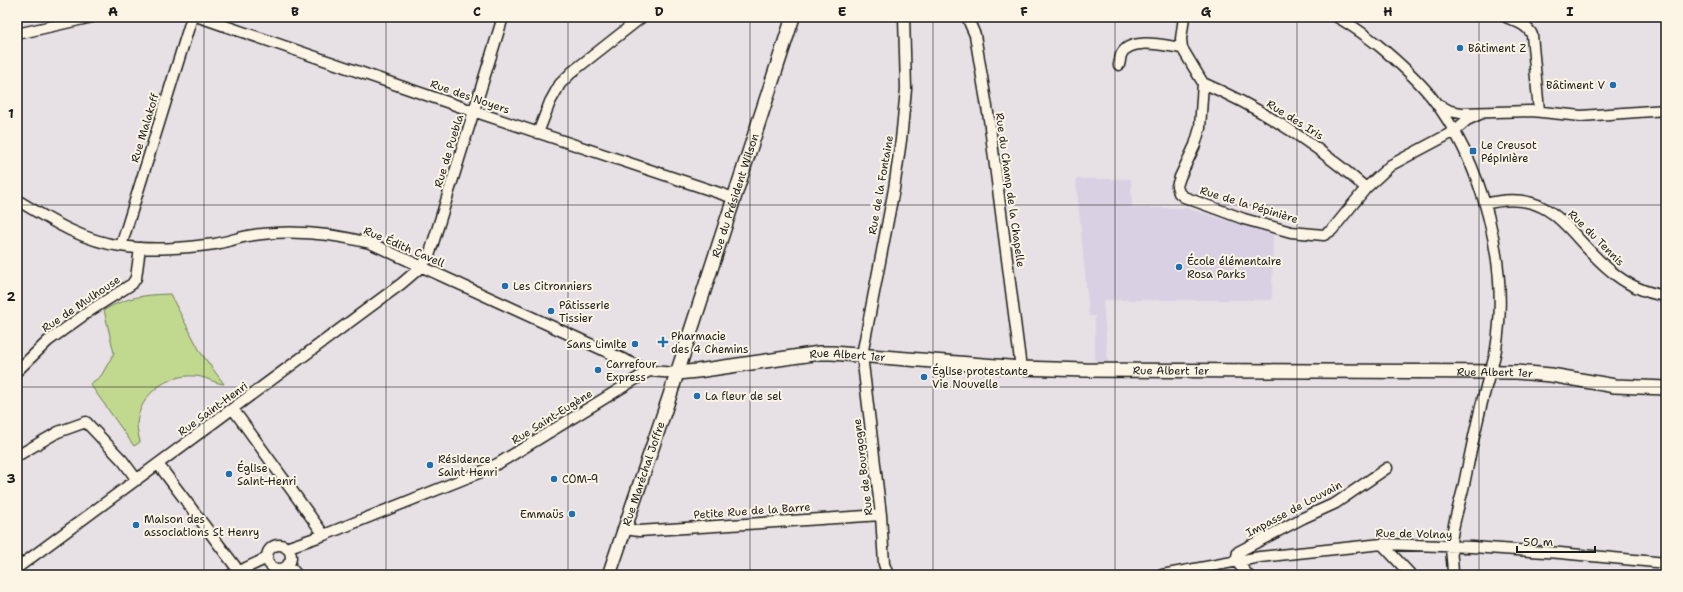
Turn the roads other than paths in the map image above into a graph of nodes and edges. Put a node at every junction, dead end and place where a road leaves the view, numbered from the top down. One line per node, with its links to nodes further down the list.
1 (92, 17): 12 (street)
2 (192, 17): 27 (street, Rue Malakoff)
3 (199, 17): 18 (street, Rue des Noyers)
4 (503, 17): 18 (street, Rue de Puebla)
5 (642, 17): 22 (street)
6 (793, 17): 24 (main road, Rue du Président Wilson)
7 (904, 17): 31 (street, Rue de la Fontaine)
8 (967, 17): 32 (street, Rue du Champ de la Chapelle)
9 (1184, 17): 13 (street)
10 (1506, 17): 19 (street)
11 (1339, 18): 16 (street)
12 (17, 34)
13 (1182, 48): 14 (street); 15 (street)
14 (1119, 64)
15 (1203, 83): 23 (street, Rue des Iris); 23 (street, Rue de la Pépinière)
16 (1435, 103): 20 (street); 21 (street)
17 (1666, 110): 19 (street)
18 (473, 111): 22 (street, Rue des Noyers); 29 (street, Rue de Puebla)
19 (1539, 111): 20 (street)
20 (1482, 113): 21 (street, Rue de la Pépinière)
21 (1453, 132): 23 (street, Rue de la Pépinière); 26 (street)
22 (538, 133): 24 (street, Rue des Noyers)
23 (1366, 188)
24 (734, 198): 36 (main road, Rue du Président Wilson)
25 (17, 200): 27 (street, Rue Édith Cavell)
26 (1485, 204): 30 (street, Rue du Tennis); 35 (street)
27 (121, 246): 28 (street, Rue Édith Cavell)
28 (140, 248): 29 (street, Rue Édith Cavell); 33 (street, Rue de Mulhouse)
29 (421, 267): 34 (street, Rue Édith Cavell); 38 (street, Rue Saint-Henri)
30 (1666, 296)
31 (862, 355): 32 (main road, Rue Albert 1er); 36 (main road, Rue Albert 1er); 43 (street, Rue de Bourgogne)
32 (1022, 368): 35 (main road, Rue Albert 1er)
33 (17, 371)
34 (648, 371): 36 (street, Rue Édith Cavell); 45 (street, Rue Saint-Eugène)
35 (1490, 372): 37 (main road, Rue Albert 1er); 47 (street)
36 (677, 373): 44 (main road, Rue Maréchal Joffre)
37 (1666, 388)
38 (233, 409): 40 (street, Rue Saint-Henri); 45 (street)
39 (17, 456): 42 (street)
40 (158, 464): 42 (street, Rue Saint-Henri); 55 (street)
41 (1387, 468): 50 (street, Impasse de Louvain)
42 (137, 480): 53 (street, Rue Saint-Henri)
43 (881, 515): 44 (street, Petite Rue de la Barre); 60 (street, Rue de Bourgogne)
44 (625, 529): 59 (main road, Rue Maréchal Joffre)
45 (324, 535): 48 (street, Rue Saint-Eugène)
46 (1382, 544): 47 (street, Rue de Volnay); 50 (street, Rue de Volnay); 63 (street)
47 (1451, 547): 51 (street, Rue de Volnay); 64 (street)
48 (286, 548): 49 (street); 52 (street)
49 (267, 558): 54 (street); 55 (street)
50 (1236, 561): 56 (street, Rue de Volnay); 62 (street)
51 (1666, 563)
52 (288, 564): 54 (street); 58 (street)
53 (17, 568)
54 (279, 569): 57 (street)
55 (234, 573)
56 (1191, 573): 61 (street, Rue de Volnay)
57 (268, 575)
58 (297, 575)
59 (609, 575)
60 (888, 575)
61 (1162, 575)
62 (1248, 575)
63 (1411, 575)
64 (1453, 575)

